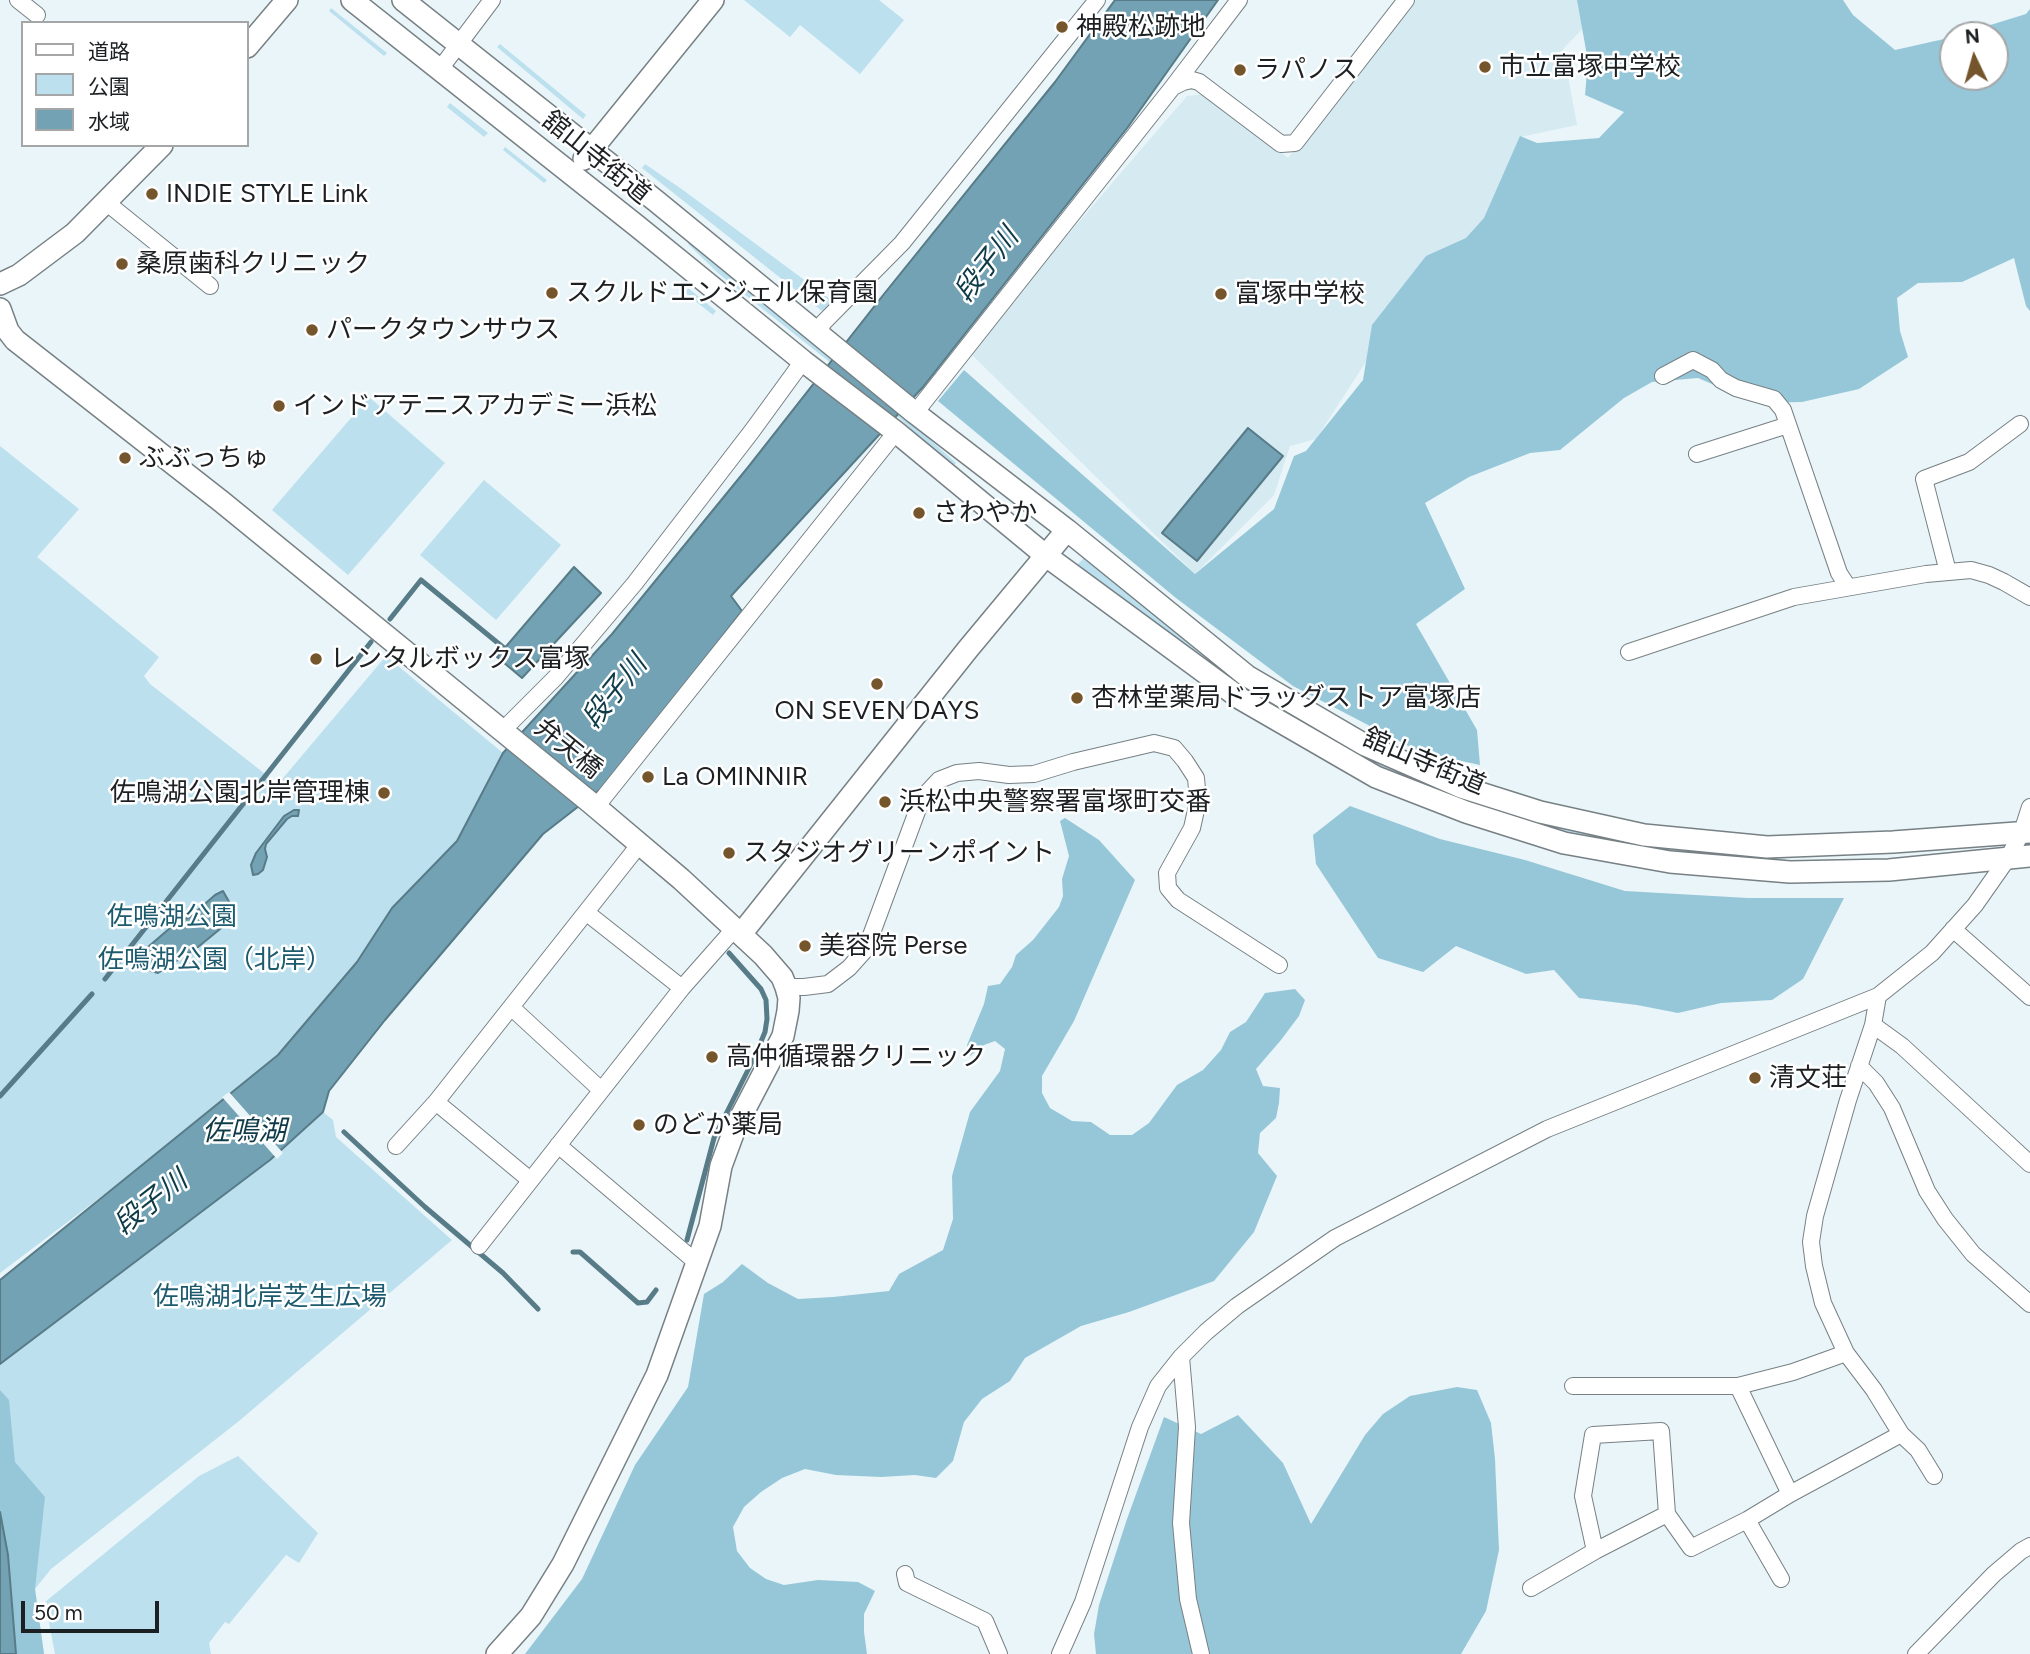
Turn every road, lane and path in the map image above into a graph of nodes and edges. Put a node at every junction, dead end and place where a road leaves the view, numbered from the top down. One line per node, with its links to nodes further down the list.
1 (18, 0): 10 (street)
2 (288, 0): 12 (street)
3 (352, 0): 13 (street, 舘山寺街道)
4 (404, 0): 11 (street, 舘山寺街道)
5 (492, 0): 11 (street)
6 (713, 0): 16 (street)
7 (1097, 0): 22 (street)
8 (1239, 0): 14 (street)
9 (1406, 0): 14 (street)
10 (37, 15)
11 (459, 44): 13 (street); 16 (street, 舘山寺街道)
12 (248, 46)
13 (440, 69): 17 (street, 舘山寺街道)
14 (1172, 88): 25 (street)
15 (160, 147): 18 (street)
16 (592, 149): 17 (street); 22 (street, 舘山寺街道)
17 (572, 174): 23 (street, 舘山寺街道)
18 (107, 202): 19 (street); 20 (street)
19 (0, 284)
20 (210, 286)
21 (0, 309): 36 (street, 弁天橋)
22 (818, 335): 25 (street, 舘山寺街道)
23 (803, 361): 28 (street, 舘山寺街道); 36 (street)
24 (1663, 376): 27 (street)
25 (915, 413): 30 (street, 舘山寺街道)
26 (2021, 424): 32 (street)
27 (1788, 425): 29 (street); 33 (street)
28 (896, 432): 31 (street, 舘山寺街道); 37 (street)
29 (1697, 454)
30 (1067, 530): 31 (street); 39 (street, 舘山寺街道)
31 (1045, 555): 42 (street, 舘山寺街道); 45 (street)
32 (1948, 572): 33 (street); 34 (street)
33 (1847, 587): 35 (street)
34 (2030, 597)
35 (1629, 652)
36 (506, 735): 37 (street, 弁天橋)
37 (593, 805): 40 (street, 弁天橋)
38 (2030, 807): 39 (street)
39 (2026, 832): 42 (street)
40 (639, 845): 43 (street); 45 (street, 弁天橋)
41 (2030, 856): 42 (street, 舘山寺街道)
42 (2008, 858): 44 (street)
43 (586, 913): 48 (street); 51 (street)
44 (1953, 929): 49 (street); 50 (street)
45 (729, 939): 47 (street, 弁天橋); 48 (street)
46 (1279, 965): 47 (street)
47 (786, 987): 61 (street)
48 (682, 988): 54 (street)
49 (1878, 996): 52 (street); 64 (street)
50 (2030, 997)
51 (512, 1007): 54 (street); 55 (street)
52 (1873, 1025): 53 (street); 58 (street)
53 (1859, 1066): 62 (street); 63 (street)
54 (601, 1090): 56 (street)
55 (436, 1102): 57 (street); 59 (street)
56 (558, 1145): 59 (street); 61 (street)
57 (396, 1146)
58 (2030, 1164)
59 (530, 1180): 60 (street)
60 (479, 1246)
61 (685, 1254): 77 (street)
62 (2027, 1295)
63 (1846, 1353): 66 (street); 67 (street)
64 (1181, 1357): 79 (street); 80 (street)
65 (1573, 1386): 66 (street)
66 (1738, 1386): 69 (street)
67 (1901, 1434): 68 (street); 69 (street)
68 (1934, 1476)
69 (1790, 1494): 71 (street)
70 (1667, 1514): 71 (street); 73 (street); 73 (street)
71 (1746, 1520): 75 (street)
72 (2030, 1546): 81 (street)
73 (1595, 1551): 76 (street)
74 (905, 1574): 78 (street)
75 (1781, 1579)
76 (1531, 1588)
77 (497, 1654)
78 (999, 1654)
79 (1060, 1654)
80 (1201, 1654)
81 (1916, 1654)

